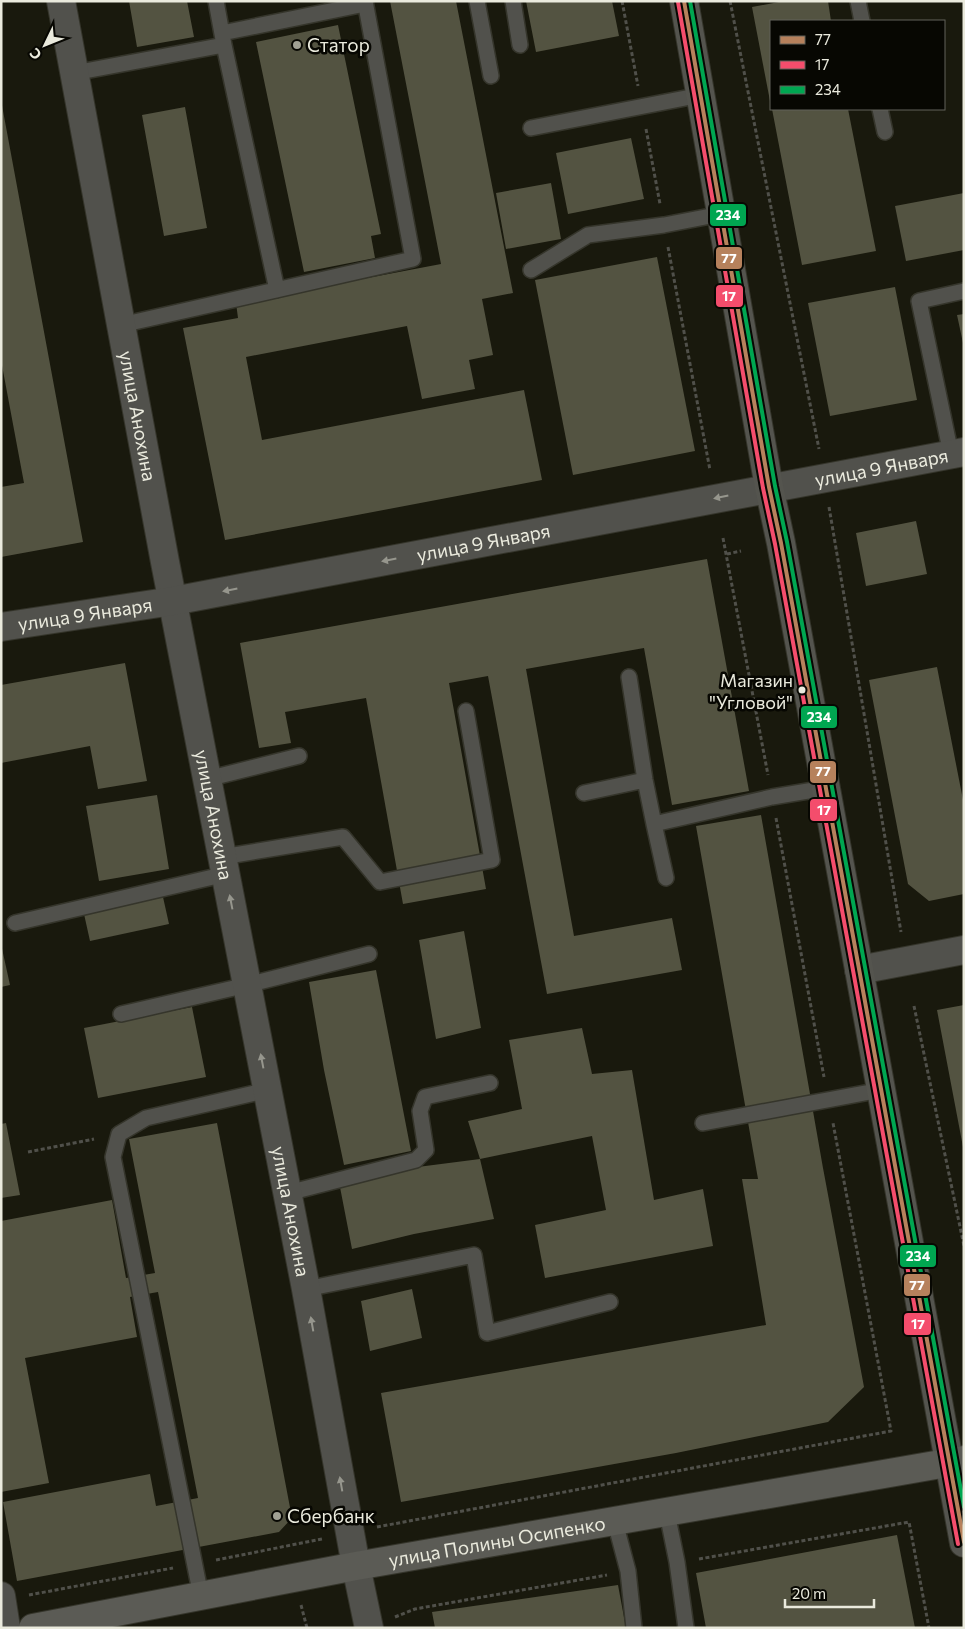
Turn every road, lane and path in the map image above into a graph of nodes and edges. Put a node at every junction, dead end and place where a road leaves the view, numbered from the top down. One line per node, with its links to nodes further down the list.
1 (61, 1): 11 (street, улица Анохина)
2 (216, 1): 9 (lane)
3 (477, 1): 12 (lane)
4 (513, 1): 10 (lane)
5 (684, 1): 13 (main road)
6 (858, 1): 8 (lane)
7 (365, 3): 9 (lane); 19 (lane)
8 (862, 20)
9 (223, 39): 11 (lane); 19 (lane)
10 (520, 45)
11 (74, 73): 21 (street, улица Анохина)
12 (491, 76)
13 (701, 95): 15 (lane); 17 (main road)
14 (880, 110): 16 (lane)
15 (531, 128)
16 (885, 132)
17 (721, 214): 18 (lane); 23 (main road)
18 (531, 270)
19 (277, 290): 21 (lane)
20 (964, 291): 22 (lane)
21 (121, 325): 27 (street, улица Анохина)
22 (958, 453): 23 (street, улица 9 Января)
23 (769, 488): 27 (street, улица 9 Января, one-way to 27); 34 (main road)
24 (724, 538): 26 (path)
25 (741, 551): 26 (path)
26 (727, 554): 36 (path)
27 (173, 601): 28 (street, улица 9 Января); 32 (street, улица Анохина)
28 (1, 628)
29 (629, 677): 33 (lane)
30 (466, 710): 38 (lane)
31 (299, 756): 32 (lane)
32 (207, 778): 38 (street, улица Анохина)
33 (645, 780): 35 (lane); 37 (lane)
34 (826, 788): 36 (lane); 43 (main road)
35 (584, 794)
36 (772, 797): 37 (lane); 50 (path)
37 (654, 824): 39 (lane)
38 (224, 865): 40 (lane); 44 (street, улица Анохина, one-way to 38)
39 (666, 878)
40 (14, 923)
41 (964, 950): 43 (street)
42 (369, 954): 44 (lane)
43 (859, 970): 49 (main road)
44 (247, 986): 46 (lane); 48 (street, улица Анохина, one-way to 44)
45 (914, 1006): 55 (path)
46 (120, 1014)
47 (490, 1083): 54 (lane)
48 (268, 1090): 52 (lane); 54 (street, улица Анохина)
49 (881, 1090): 50 (lane); 58 (main road)
50 (829, 1100): 51 (lane); 62 (path)
51 (702, 1123)
52 (119, 1134): 53 (path); 64 (lane)
53 (28, 1152)
54 (288, 1193): 56 (street, улица Анохина)
55 (964, 1246)
56 (306, 1289): 57 (lane); 62 (street, улица Анохина, one-way to 56)
57 (610, 1302)
58 (956, 1462): 59 (main road, улица Полины Осипенко); 63 (main road)
59 (666, 1513): 60 (main road, улица Полины Осипенко); 73 (lane)
60 (615, 1522): 65 (main road, улица Полины Осипенко); 72 (lane)
61 (909, 1522): 74 (path)
62 (350, 1533): 64 (path); 65 (street, улица Анохина)
63 (964, 1543)
64 (195, 1564): 67 (lane); 68 (path)
65 (356, 1566): 67 (main road, улица Полины Осипенко); 71 (street, улица Анохина)
66 (1, 1596): 68 (street)
67 (201, 1596): 70 (main road, улица Полины Осипенко)
68 (2, 1600): 69 (street)
69 (6, 1628)
70 (33, 1628)
71 (369, 1628)
72 (634, 1628)
73 (686, 1628)
74 (929, 1628)

